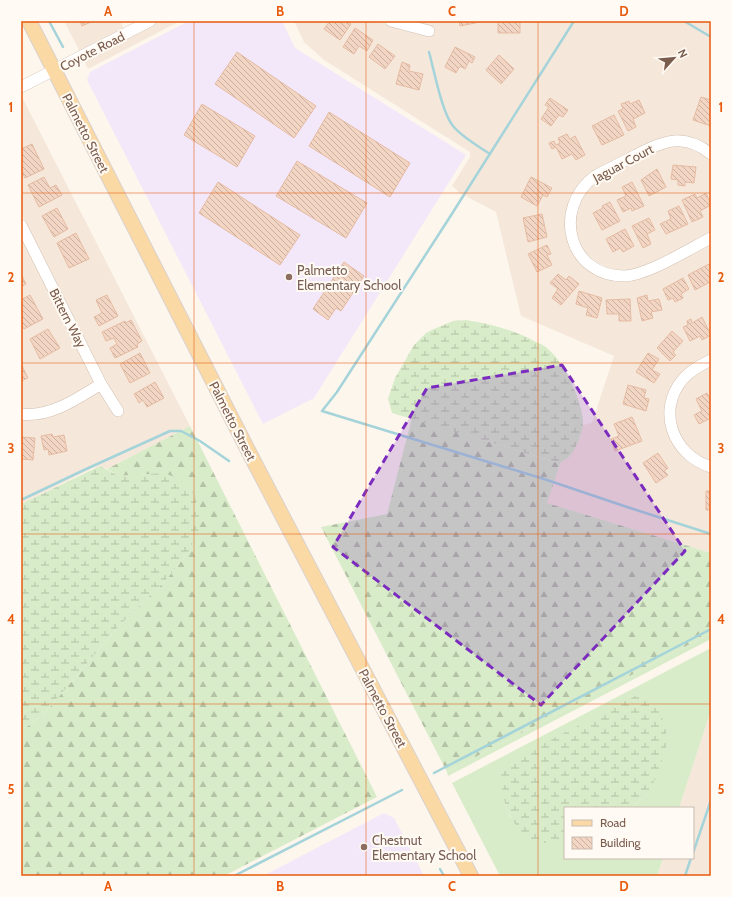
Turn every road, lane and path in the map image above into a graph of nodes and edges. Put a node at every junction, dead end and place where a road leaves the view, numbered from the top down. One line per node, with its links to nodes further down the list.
1 (29, 21): 7 (main road, Palmetto Street)
2 (126, 21): 5 (street)
3 (150, 21): 5 (street, Coyote Road)
4 (391, 21): 6 (street)
5 (131, 31): 7 (street, Coyote Road)
6 (429, 31)
7 (54, 70): 8 (street, Coyote Road); 17 (main road, Palmetto Street)
8 (21, 87)
9 (711, 154): 11 (street, Jaguar Court)
10 (21, 225): 13 (street, Bittern Way)
11 (711, 238)
12 (711, 360): 16 (street)
13 (101, 384): 14 (street, Bittern Way); 15 (street)
14 (118, 410)
15 (21, 414)
16 (711, 467)
17 (471, 876)

